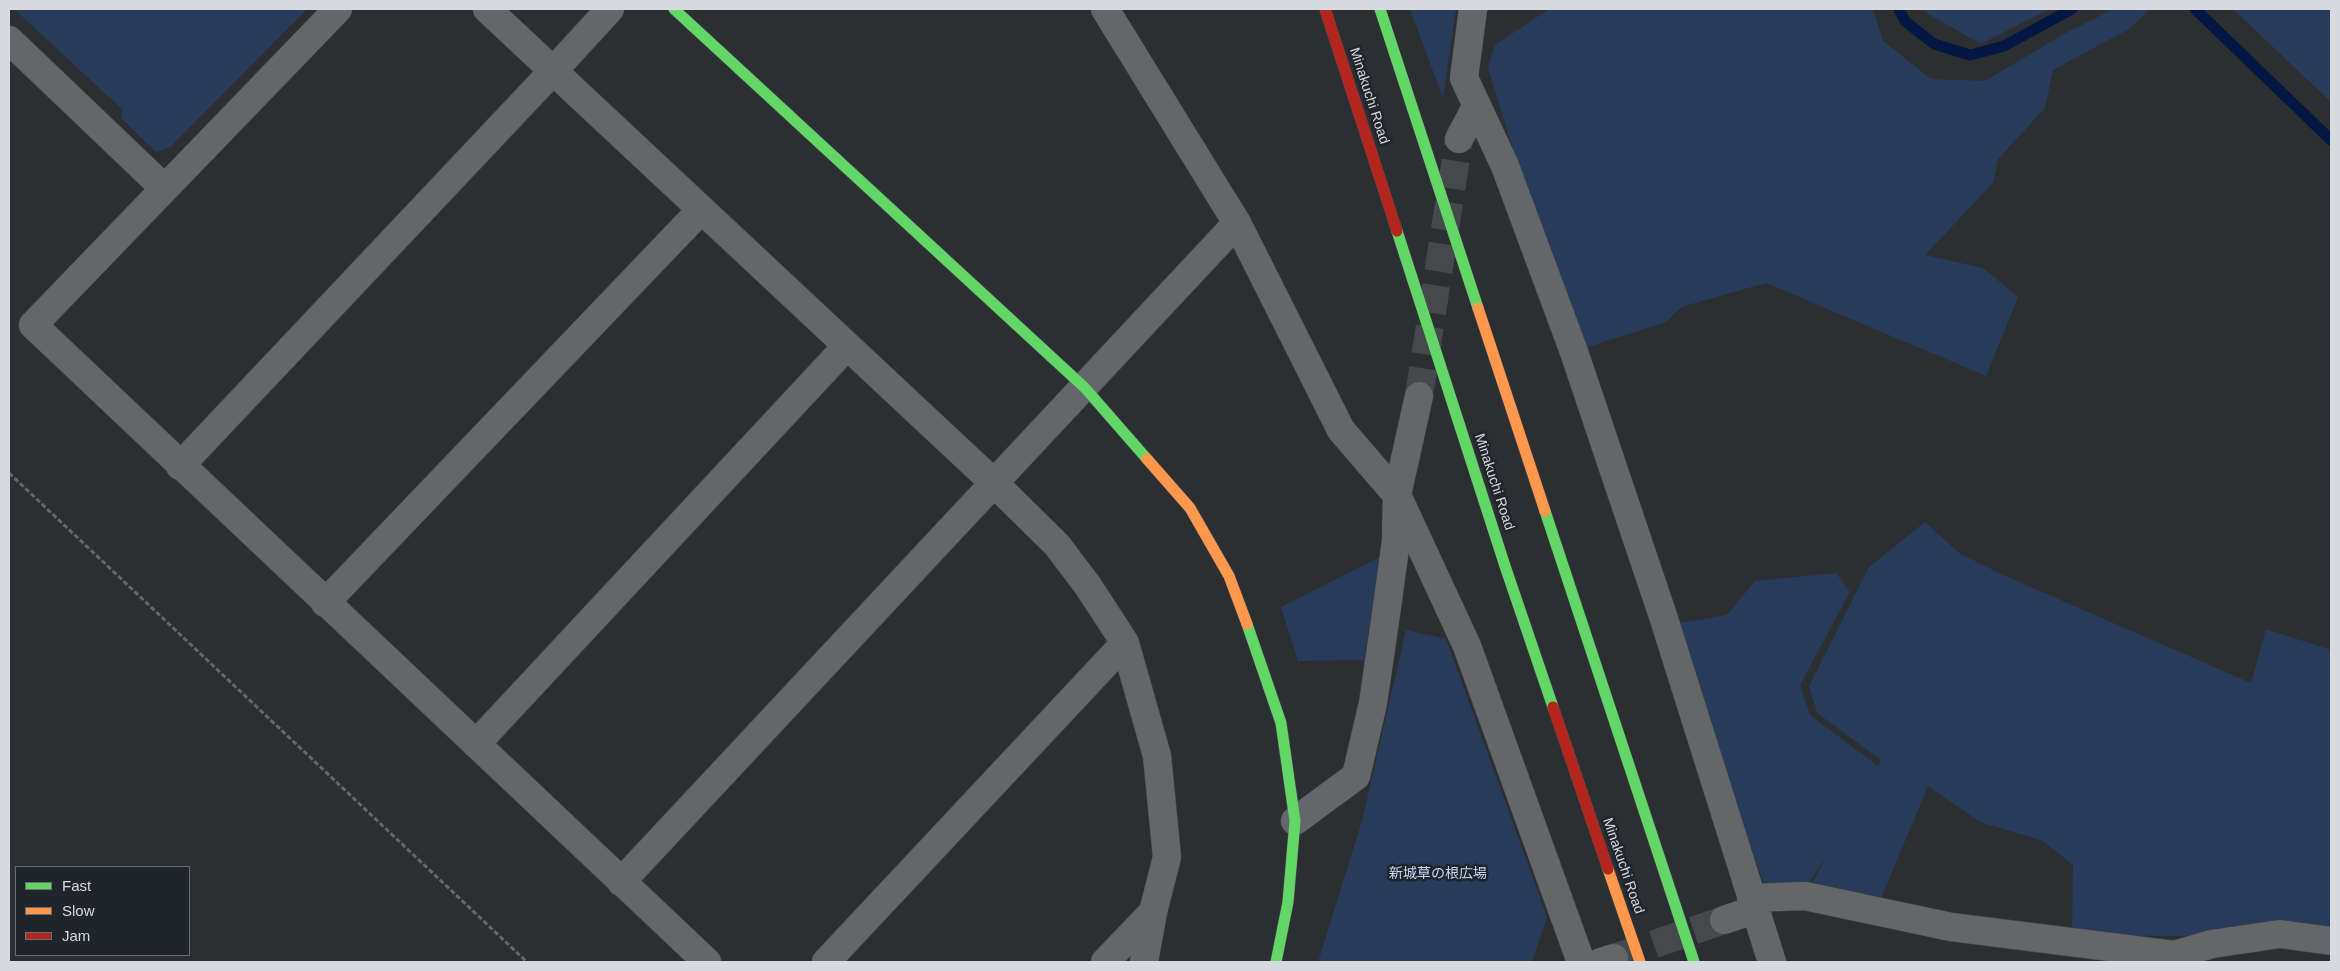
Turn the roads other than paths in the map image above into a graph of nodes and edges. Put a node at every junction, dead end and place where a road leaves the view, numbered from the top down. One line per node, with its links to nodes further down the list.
1 (338, 9): 13 (street)
2 (487, 9): 10 (street)
3 (610, 9): 10 (street)
4 (674, 9): 17 (main road)
5 (1106, 9): 15 (street)
6 (1325, 9): 31 (main road, Minakuchi Road)
7 (1380, 9): 38 (main road)
8 (1473, 9): 11 (street)
9 (9, 40): 13 (street)
10 (554, 70): 14 (street); 19 (street)
11 (1476, 107): 12 (street); 27 (street)
12 (1459, 139)
13 (164, 188): 19 (street)
14 (701, 210): 16 (street); 22 (street)
15 (1237, 223): 17 (street); 21 (street)
16 (847, 346): 20 (street); 24 (street)
17 (1085, 388): 20 (street); 25 (main road)
18 (1419, 396): 21 (street)
19 (180, 466): 22 (street)
20 (994, 482): 23 (street); 26 (street)
21 (1397, 495): 25 (street); 37 (street)
22 (325, 603): 24 (street)
23 (1126, 643): 28 (street); 33 (street)
24 (476, 744): 26 (street)
25 (1295, 821): 36 (main road)
26 (622, 882): 32 (street)
27 (1753, 904): 29 (street); 30 (street); 39 (street)
28 (1153, 912): 34 (street); 35 (street)
29 (1724, 920)
30 (2331, 941)
31 (1618, 961)
32 (707, 962)
33 (826, 962)
34 (1105, 962)
35 (1144, 962)
36 (1276, 962)
37 (1581, 962)
38 (1694, 962)
39 (1772, 962)

